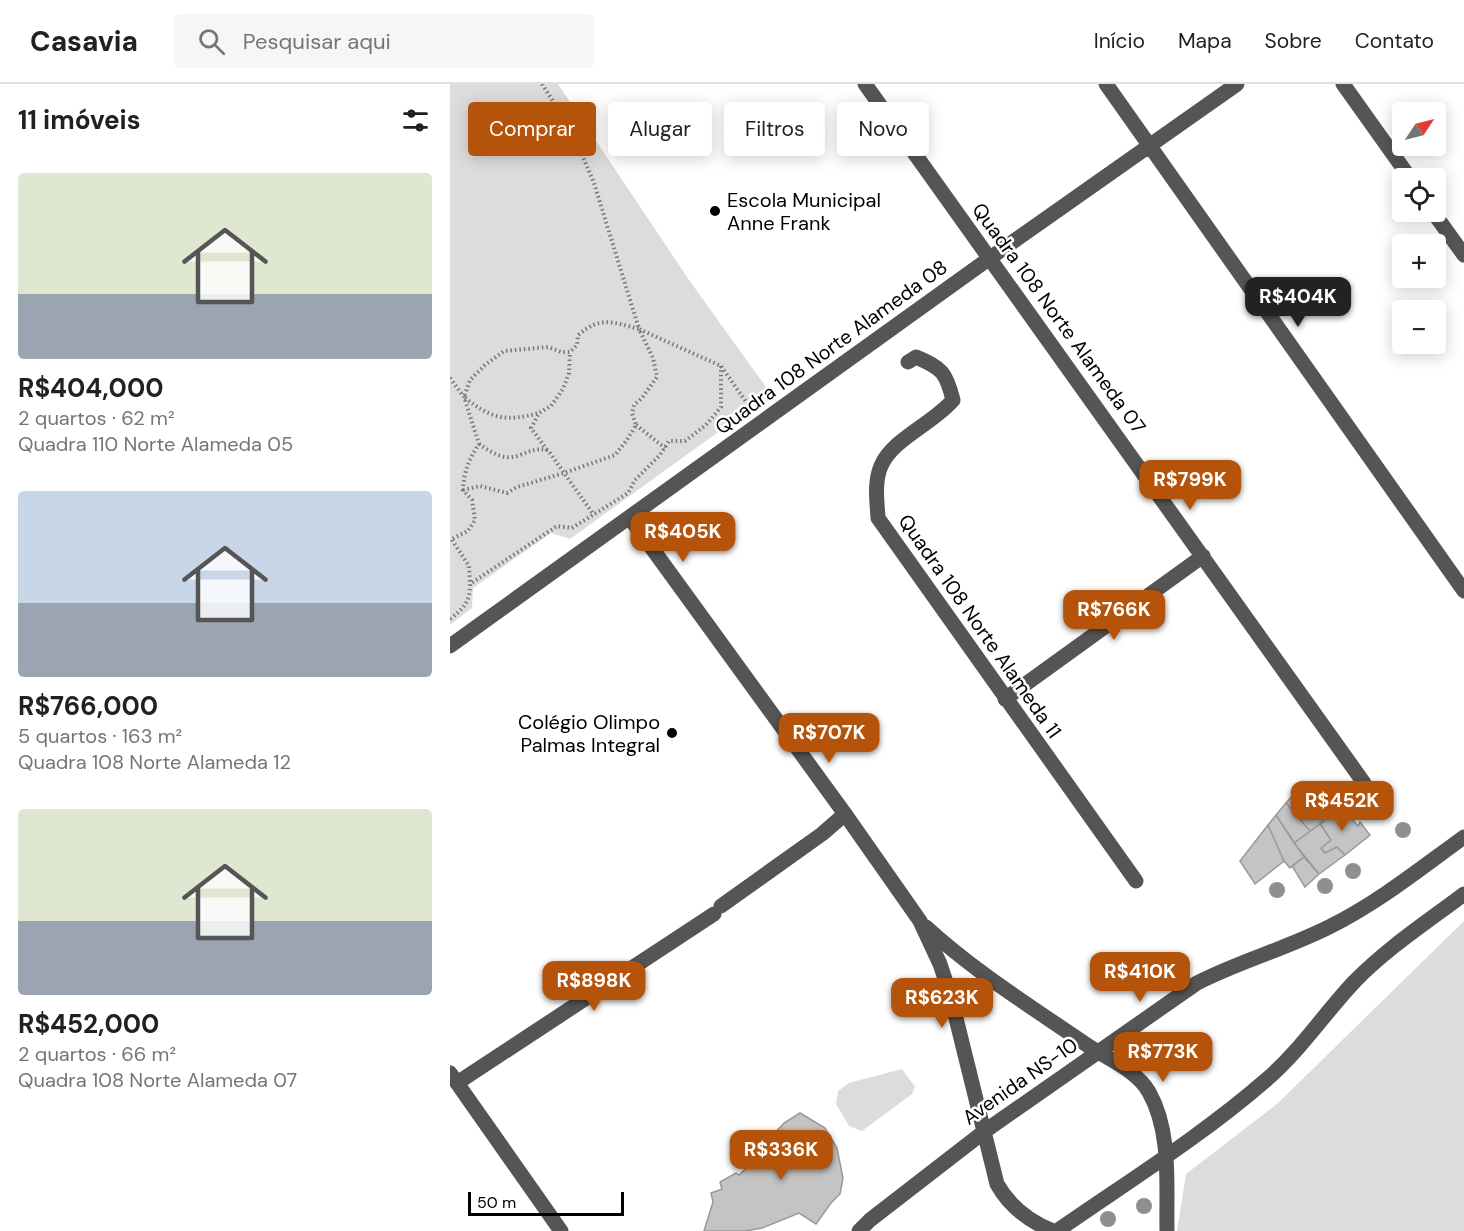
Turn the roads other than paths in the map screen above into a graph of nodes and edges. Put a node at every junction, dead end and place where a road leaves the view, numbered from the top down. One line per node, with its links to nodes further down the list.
1 (865, 84): 9 (street, Quadra 108 Norte Alameda 07)
2 (1106, 84): 5 (street)
3 (1237, 84): 5 (street, Quadra 108 Norte Alameda 08)
4 (1342, 84): 6 (street)
5 (1150, 146): 9 (street, Quadra 108 Norte Alameda 08); 13 (street)
6 (1403, 168)
7 (1440, 222): 8 (street)
8 (1464, 255)
9 (990, 258): 11 (street, Quadra 108 Norte Alameda 08); 12 (street, Quadra 108 Norte Alameda 07)
10 (908, 362): 15 (street, Quadra 108 Norte Alameda 11)
11 (630, 518): 14 (street, Quadra 108 Norte Alameda 08); 17 (street)
12 (1203, 556): 15 (street); 16 (street, Quadra 108 Norte Alameda 07)
13 (1464, 591)
14 (450, 646)
15 (1005, 699): 19 (street, Quadra 108 Norte Alameda 11)
16 (1364, 783)
17 (845, 814): 21 (street); 23 (street)
18 (1464, 837): 22 (street, Avenida NS-10)
19 (1136, 881)
20 (1464, 894): 25 (street)
21 (920, 921): 22 (street); 24 (street)
22 (1097, 1052): 24 (street, Avenida NS-10); 25 (street)
23 (453, 1078): 26 (street)
24 (985, 1131): 27 (street, Avenida NS-10); 28 (street)
25 (1166, 1155): 28 (street); 29 (street)
26 (561, 1231)
27 (859, 1231)
28 (1055, 1231)
29 (1167, 1231)

